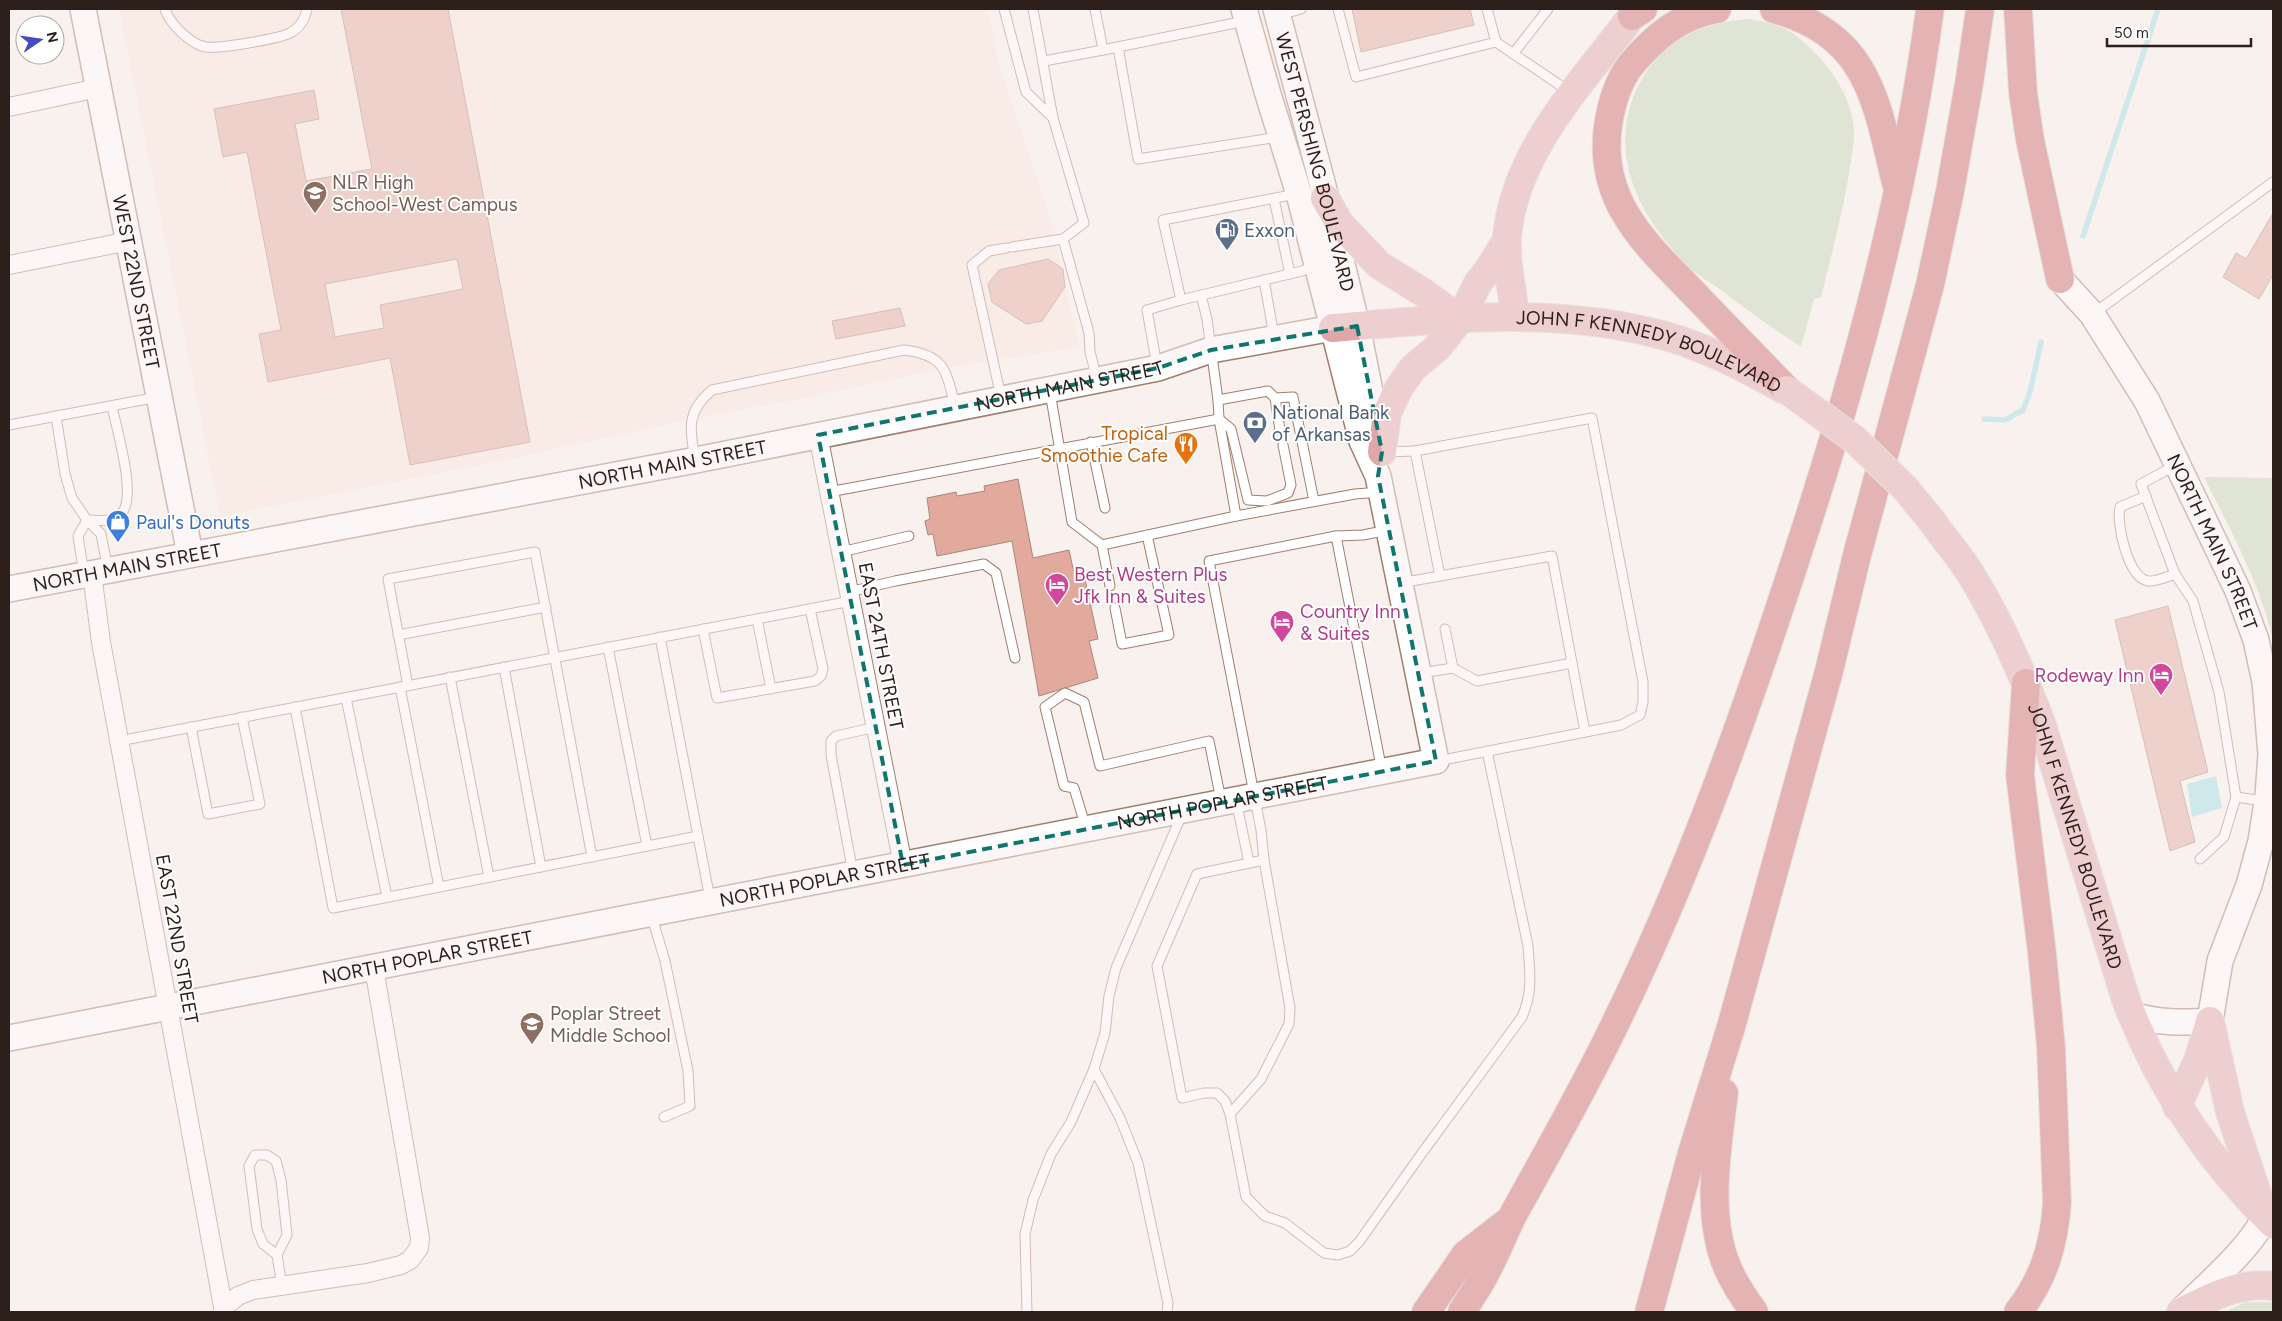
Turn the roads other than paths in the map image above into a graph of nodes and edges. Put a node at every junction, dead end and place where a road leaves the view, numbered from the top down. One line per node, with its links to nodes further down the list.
1 (83, 9): 23 (main road, WEST 22ND STREET)
2 (165, 9): 3 (lane)
3 (307, 9)
4 (1004, 9): 26 (lane)
5 (1033, 9): 22 (lane)
6 (1095, 9): 20 (lane)
7 (1338, 9): 18 (lane)
8 (1487, 9): 18 (lane)
9 (1548, 9): 21 (lane)
10 (1717, 9): 51 (highway)
11 (1774, 9): 29 (highway)
12 (1930, 9): 29 (highway)
13 (1980, 9): 142 (highway)
14 (2018, 9): 38 (highway)
15 (1285, 11): 30 (main road, WEST PERSHING BOULEVARD)
16 (1638, 11): 24 (main road)
17 (1246, 15): 19 (lane); 27 (main road, WEST PERSHING BOULEVARD)
18 (1496, 42): 21 (lane)
19 (1118, 48): 20 (lane); 27 (lane)
20 (1103, 50): 22 (lane)
21 (1513, 54): 24 (lane)
22 (1044, 61): 26 (lane)
23 (98, 88): 25 (street); 32 (main road, WEST 22ND STREET)
24 (1573, 94): 34 (main road)
25 (9, 107)
26 (1053, 118): 33 (lane)
27 (1282, 136): 30 (main road, WEST PERSHING BOULEVARD)
28 (2273, 182): 42 (lane)
29 (1898, 191): 148 (highway)
30 (1312, 196): 31 (lane); 36 (main road, WEST PERSHING BOULEVARD); 44 (main road); 45 (main road, WEST PERSHING BOULEVARD)
31 (1274, 199): 37 (lane); 41 (lane)
32 (129, 240): 35 (street); 52 (main road, WEST 22ND STREET)
33 (1063, 240): 49 (lane); 54 (lane)
34 (1507, 240): 43 (main road); 44 (main road)
35 (9, 264)
36 (1317, 265): 37 (lane); 45 (main road, WEST PERSHING BOULEVARD)
37 (1290, 274): 39 (lane)
38 (2060, 279): 42 (main road, NORTH MAIN STREET)
39 (1264, 280): 40 (lane); 46 (lane)
40 (1201, 295): 41 (lane); 47 (lane)
41 (1181, 300): 48 (lane)
42 (2092, 314): 68 (main road, NORTH MAIN STREET)
43 (1515, 316): 44 (main road, JOHN F KENNEDY BOULEVARD); 51 (main road, JOHN F KENNEDY BOULEVARD)
44 (1460, 319): 45 (main road, JOHN F KENNEDY BOULEVARD); 69 (main road)
45 (1348, 323): 46 (main road, NORTH MAIN STREET); 69 (main road)
46 (1275, 338): 47 (main road, NORTH MAIN STREET)
47 (1211, 350): 48 (main road, NORTH MAIN STREET); 55 (lane)
48 (1158, 368): 49 (main road, NORTH MAIN STREET)
49 (1097, 380): 50 (main road, NORTH MAIN STREET)
50 (1050, 389): 54 (main road, NORTH MAIN STREET); 65 (lane)
51 (1787, 390): 106 (main road, JOHN F KENNEDY BOULEVARD, bridge)
52 (161, 397): 56 (lane); 82 (main road, WEST 22ND STREET)
53 (1276, 398): 55 (lane); 61 (lane); 72 (lane)
54 (1001, 399): 57 (main road, NORTH MAIN STREET)
55 (1218, 400): 59 (lane)
56 (112, 406): 58 (lane); 75 (lane)
57 (956, 408): 62 (main road, NORTH MAIN STREET); 67 (lane)
58 (56, 416): 60 (lane); 75 (lane)
59 (1218, 419): 63 (lane); 64 (lane); 74 (lane)
60 (9, 425)
61 (1280, 430)
62 (818, 435): 67 (main road, NORTH MAIN STREET); 70 (street, EAST 24TH STREET)
63 (1091, 442): 65 (lane); 73 (lane)
64 (1283, 445)
65 (1060, 448): 70 (lane); 80 (lane)
66 (1415, 451): 69 (lane); 85 (lane); 114 (lane, NORTH POPLAR STREET)
67 (696, 460): 82 (main road, NORTH MAIN STREET)
68 (2178, 464): 71 (lane); 121 (main road, NORTH MAIN STREET)
69 (1380, 473): 72 (lane); 76 (main road)
70 (830, 492): 81 (street, EAST 24TH STREET)
71 (2146, 496): 84 (lane); 84 (lane)
72 (1314, 502): 74 (lane)
73 (1105, 508)
74 (1236, 516): 77 (lane)
75 (88, 520): 83 (lane); 83 (lane)
76 (1389, 530): 79 (lane); 86 (main road)
77 (1148, 535): 80 (lane); 91 (lane)
78 (909, 536): 81 (lane)
79 (1336, 536): 118 (lane); 120 (lane)
80 (1102, 545): 87 (lane)
81 (841, 552): 89 (street, EAST 24TH STREET)
82 (190, 554): 83 (main road, NORTH MAIN STREET)
83 (94, 573): 88 (main road, NORTH MAIN STREET); 115 (street, EAST 22ND STREET)
84 (2175, 574): 119 (lane)
85 (1440, 576): 86 (lane); 101 (lane)
86 (1400, 583): 104 (main road)
87 (1110, 586)
88 (9, 589)
89 (850, 597): 92 (lane); 100 (lane); 113 (street, EAST 24TH STREET)
90 (546, 607): 96 (lane); 96 (lane); 99 (lane)
91 (1114, 608)
92 (810, 609): 93 (lane); 108 (lane)
93 (757, 619): 95 (lane); 108 (lane)
94 (1445, 628): 103 (lane)
95 (703, 629): 97 (lane); 108 (lane)
96 (398, 635): 107 (lane)
97 (660, 637): 98 (lane); 124 (lane)
98 (608, 647): 99 (lane); 125 (lane)
99 (556, 657): 102 (lane); 126 (lane)
100 (1015, 658)
101 (1572, 663): 103 (lane); 114 (lane)
102 (504, 667): 105 (lane); 131 (lane)
103 (1453, 668): 104 (lane)
104 (1418, 674): 117 (main road)
105 (450, 677): 107 (lane); 133 (lane)
106 (2026, 683): 140 (main road, JOHN F KENNEDY BOULEVARD); 160 (highway)
107 (404, 686): 109 (lane); 134 (lane)
108 (770, 689)
109 (346, 698): 110 (lane); 135 (lane)
110 (295, 707): 111 (lane); 135 (lane)
111 (242, 717): 112 (lane); 112 (lane)
112 (191, 727): 115 (lane)
113 (876, 727): 130 (street, EAST 24TH STREET); 132 (lane)
114 (1585, 732): 116 (lane, NORTH POPLAR STREET)
115 (119, 741): 139 (street, EAST 22ND STREET)
116 (1487, 751): 117 (lane, NORTH POPLAR STREET); 146 (lane)
117 (1436, 761): 118 (main road, NORTH POPLAR STREET)
118 (1382, 772): 120 (main road, NORTH POPLAR STREET)
119 (2236, 797): 121 (lane); 127 (lane)
120 (1237, 800): 122 (main road, NORTH POPLAR STREET); 123 (lane); 128 (lane); 129 (lane)
121 (2267, 802): 141 (main road, NORTH MAIN STREET)
122 (1184, 810): 123 (main road, NORTH POPLAR STREET); 144 (lane)
123 (1086, 829): 130 (main road, NORTH POPLAR STREET)
124 (698, 836): 125 (lane); 136 (lane)
125 (647, 846): 126 (lane)
126 (592, 857): 131 (lane)
127 (2200, 859)
128 (1264, 860): 129 (lane); 146 (lane)
129 (1249, 863): 146 (lane)
130 (903, 865): 132 (main road, NORTH POPLAR STREET)
131 (541, 867): 133 (lane)
132 (853, 874): 136 (main road, NORTH POPLAR STREET)
133 (489, 877): 134 (lane)
134 (439, 887): 135 (lane)
135 (386, 897)
136 (710, 902): 137 (main road, NORTH POPLAR STREET)
137 (651, 914): 138 (main road, NORTH POPLAR STREET); 147 (lane)
138 (374, 968): 139 (main road, NORTH POPLAR STREET); 151 (street)
139 (167, 1008): 143 (main road, NORTH POPLAR STREET); 153 (street, EAST 22ND STREET)
140 (2132, 1015): 141 (main road); 145 (main road, JOHN F KENNEDY BOULEVARD)
141 (2210, 1021): 145 (main road); 149 (main road)
142 (1731, 1027): 158 (highway); 159 (highway)
143 (9, 1038)
144 (1094, 1069): 154 (lane); 155 (lane)
145 (2177, 1107): 149 (main road, JOHN F KENNEDY BOULEVARD)
146 (1230, 1114)
147 (664, 1117)
148 (1511, 1218): 156 (highway); 157 (highway)
149 (2269, 1220): 161 (main road)
150 (276, 1255): 150 (lane); 151 (lane)
151 (282, 1286): 153 (street)
152 (2273, 1286): 161 (main road)
153 (223, 1310)
154 (1027, 1312)
155 (1167, 1312)
156 (1426, 1312)
157 (1462, 1312)
158 (1649, 1312)
159 (1754, 1312)
160 (2018, 1312)
161 (2181, 1312)

